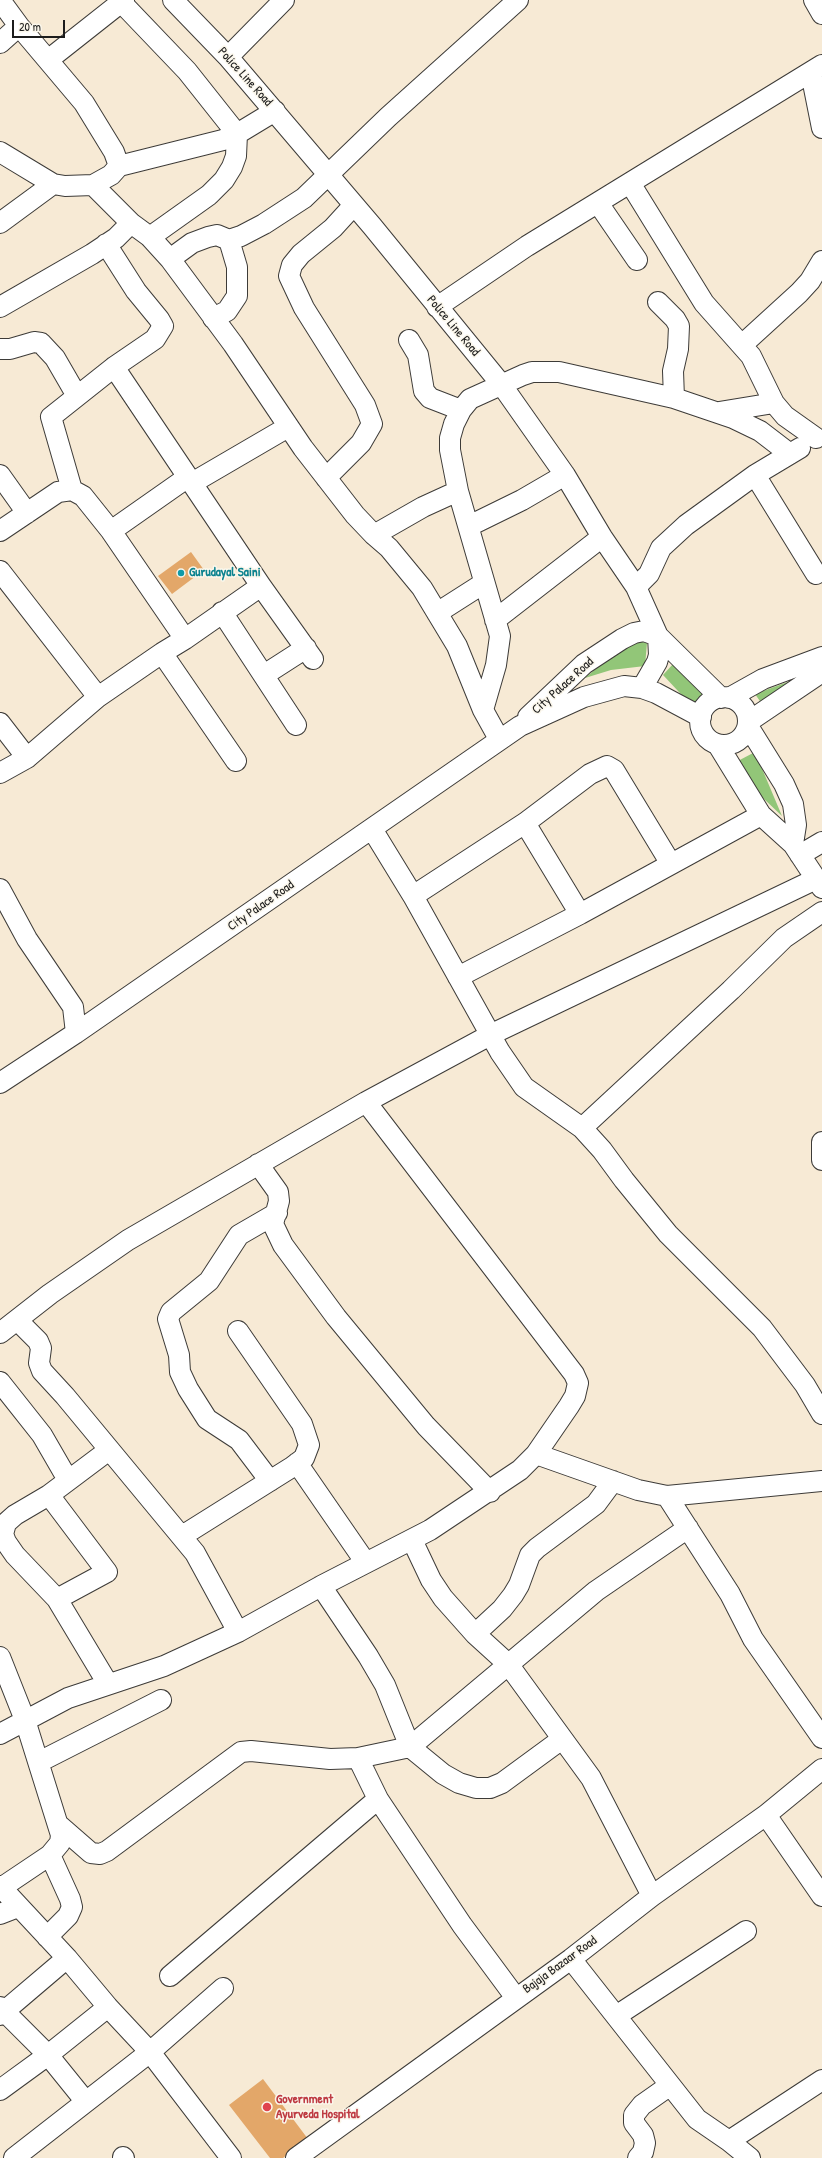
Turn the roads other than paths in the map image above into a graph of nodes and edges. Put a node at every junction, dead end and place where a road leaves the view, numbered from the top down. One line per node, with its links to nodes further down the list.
1 (0, 0): 8 (street)
2 (173, 0): 10 (street, Police Line Road)
3 (284, 0): 10 (street)
4 (518, 0): 18 (street)
5 (814, 0): 7 (street)
6 (122, 1): 11 (street); 15 (street)
7 (822, 14)
8 (19, 26): 9 (street); 11 (street)
9 (0, 43)
10 (228, 57): 13 (street, Police Line Road)
11 (48, 60): 17 (street)
12 (816, 69): 14 (street); 19 (street)
13 (275, 111): 15 (street); 18 (street, Police Line Road)
14 (822, 128)
15 (237, 134): 17 (street); 26 (street)
16 (0, 152): 20 (street)
17 (119, 166): 21 (street)
18 (329, 175): 23 (street, Police Line Road); 27 (street)
19 (630, 183): 22 (street); 37 (street)
20 (53, 184): 21 (street); 25 (street)
21 (93, 185): 24 (street)
22 (598, 203): 30 (street); 34 (street)
23 (354, 205): 34 (street, Police Line Road); 52 (street)
24 (131, 222): 26 (street); 28 (street)
25 (0, 223)
26 (150, 237): 29 (street)
27 (229, 240): 29 (street); 35 (street)
28 (106, 244): 33 (street); 39 (street)
29 (170, 259): 35 (street)
30 (637, 260)
31 (822, 261): 37 (street)
32 (658, 302): 42 (street)
33 (0, 307)
34 (437, 307): 40 (street, Police Line Road)
35 (213, 318): 46 (street)
36 (409, 340): 44 (street)
37 (742, 345): 43 (street)
38 (0, 349): 41 (street)
39 (114, 367): 41 (street); 53 (street)
40 (501, 384): 42 (street); 44 (street); 51 (street, Police Line Road)
41 (77, 396): 54 (street)
42 (674, 398): 45 (street)
43 (774, 403): 45 (street); 47 (street)
44 (461, 410): 55 (street)
45 (717, 412): 48 (street)
46 (288, 427): 52 (street); 53 (street)
47 (819, 436): 48 (street)
48 (790, 454): 49 (street)
49 (755, 475): 63 (street); 66 (street)
50 (0, 476): 56 (street)
51 (565, 476): 57 (street); 61 (street, Police Line Road)
52 (326, 478): 60 (street)
53 (190, 480): 59 (street); 65 (street)
54 (72, 490): 56 (street); 59 (street)
55 (458, 491): 57 (street); 60 (street)
56 (27, 513): 58 (street)
57 (469, 526): 64 (street)
58 (0, 531)
59 (111, 531): 71 (street)
60 (374, 536): 68 (street)
61 (602, 537): 66 (street, Police Line Road); 69 (street)
62 (0, 570): 77 (street)
63 (816, 574)
64 (484, 583): 68 (street); 69 (street)
65 (261, 586): 67 (street); 75 (street)
66 (636, 588): 70 (street, Police Line Road)
67 (222, 612): 71 (street); 75 (street)
68 (437, 613): 79 (street)
69 (495, 620): 79 (street)
70 (658, 636): 76 (street, Police Line Road); 78 (street); 84 (street, City Palace Road)
71 (185, 639): 72 (street)
72 (162, 653): 77 (street); 88 (street)
73 (822, 657): 78 (street)
74 (822, 672): 82 (street)
75 (264, 675): 83 (street)
76 (642, 688): 80 (street, City Palace Road); 84 (street, City Palace Road)
77 (98, 696): 87 (street)
78 (725, 698): 80 (street); 82 (street)
79 (483, 710): 85 (street)
80 (701, 717): 86 (street)
81 (0, 723): 87 (street)
82 (748, 724): 86 (street); 94 (street)
83 (296, 725)
84 (520, 726): 85 (street, City Palace Road)
85 (499, 739): 92 (street, City Palace Road)
86 (718, 745): 90 (street)
87 (27, 758): 89 (street)
88 (236, 762)
89 (0, 773)
90 (761, 815): 94 (street); 95 (street)
91 (525, 823): 95 (street); 98 (street); 100 (street)
92 (372, 829): 98 (street); 102 (street, City Palace Road)
93 (822, 842): 94 (street)
94 (797, 849): 96 (street)
95 (672, 864): 100 (street)
96 (819, 884): 103 (street)
97 (0, 889): 102 (street)
98 (413, 896): 101 (street)
99 (822, 912): 106 (street)
100 (580, 914): 101 (street)
101 (458, 977): 103 (street)
102 (76, 1033): 104 (street, City Palace Road)
103 (492, 1034): 105 (street); 106 (street)
104 (3, 1075)
105 (366, 1102): 109 (street); 117 (street)
106 (582, 1128): 115 (street)
107 (822, 1142): 108 (street)
108 (822, 1160)
109 (258, 1164): 110 (street); 111 (street)
110 (277, 1213): 120 (street); 123 (street)
111 (17, 1320): 113 (street); 116 (street)
112 (238, 1331): 118 (street)
113 (0, 1333)
114 (0, 1382): 119 (street)
115 (822, 1414)
116 (109, 1450): 119 (street); 127 (street)
117 (536, 1454): 121 (street); 123 (street)
118 (297, 1463): 120 (street); 129 (street)
119 (68, 1480): 124 (street)
120 (270, 1481): 127 (street)
121 (613, 1481): 125 (street); 133 (street)
122 (822, 1481): 125 (street)
123 (490, 1492): 128 (street)
124 (49, 1495): 131 (street); 131 (street)
125 (667, 1496): 126 (street)
126 (688, 1528): 135 (street); 140 (street)
127 (182, 1536): 132 (street)
128 (412, 1540): 129 (street); 133 (street)
129 (366, 1563): 130 (street)
130 (321, 1586): 132 (street); 142 (street)
131 (57, 1599): 136 (street)
132 (238, 1632): 136 (street)
133 (475, 1634): 135 (street)
134 (0, 1657): 138 (street)
135 (508, 1664): 141 (street); 142 (street)
136 (108, 1684): 138 (street)
137 (160, 1700): 144 (street)
138 (25, 1720): 139 (street); 144 (street)
139 (0, 1734)
140 (822, 1738)
141 (562, 1739): 142 (street); 151 (street)
142 (410, 1747): 143 (street)
143 (358, 1758): 146 (street); 148 (street)
144 (39, 1762): 148 (street)
145 (822, 1769): 147 (street, Bajaja Bazaar Road)
146 (378, 1799): 158 (street); 160 (street)
147 (766, 1814): 151 (street, Bajaja Bazaar Road); 152 (street)
148 (60, 1826): 149 (street)
149 (50, 1855): 150 (street); 155 (street)
150 (1, 1887): 153 (street)
151 (652, 1896): 157 (street, Bajaja Bazaar Road)
152 (822, 1896)
153 (9, 1910): 155 (street)
154 (746, 1931): 163 (street)
155 (47, 1937): 156 (street)
156 (67, 1958): 161 (street); 162 (street)
157 (571, 1959): 160 (street, Bajaja Bazaar Road); 163 (street)
158 (170, 1976)
159 (223, 1988): 164 (street)
160 (516, 1998): 173 (street, Bajaja Bazaar Road)
161 (108, 2007): 164 (street); 165 (street)
162 (2, 2011): 165 (street)
163 (616, 2016): 167 (street)
164 (150, 2052): 169 (street); 172 (street)
165 (48, 2056): 168 (street); 169 (street)
166 (822, 2080): 170 (street)
167 (669, 2086): 170 (street); 174 (street)
168 (0, 2090)
169 (86, 2102): 171 (street)
170 (729, 2141): 175 (street)
171 (14, 2158)
172 (231, 2158)
173 (296, 2158)
174 (638, 2158)
175 (750, 2158)

